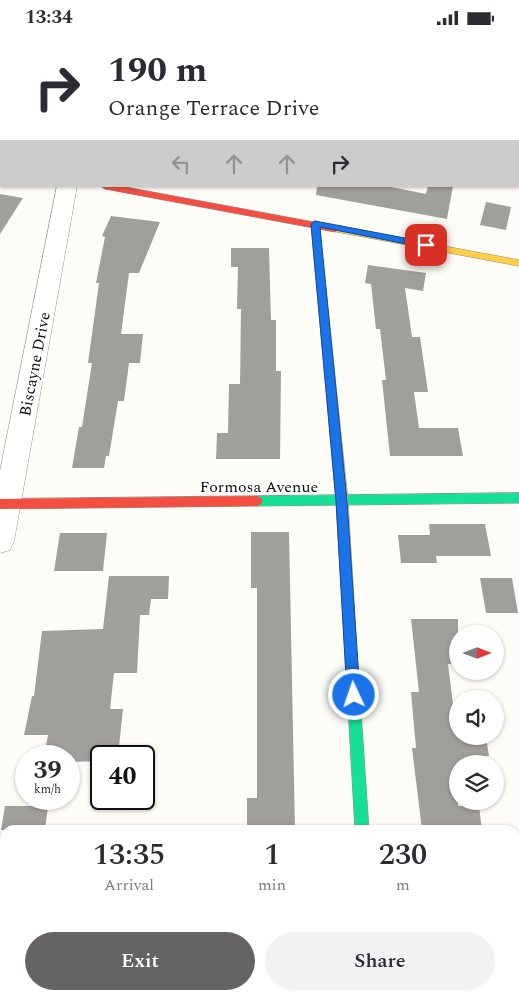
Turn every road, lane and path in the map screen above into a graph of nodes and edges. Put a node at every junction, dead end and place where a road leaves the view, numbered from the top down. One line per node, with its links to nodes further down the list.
1 (67, 187): 7 (street, Biscayne Drive)
2 (111, 187): 3 (street)
3 (315, 224): 4 (street); 6 (street)
4 (519, 263)
5 (519, 498): 6 (street, Formosa Avenue)
6 (342, 501): 7 (street, Formosa Avenue); 9 (street)
7 (4, 504): 8 (street, Biscayne Drive)
8 (0, 541)
9 (362, 825)

